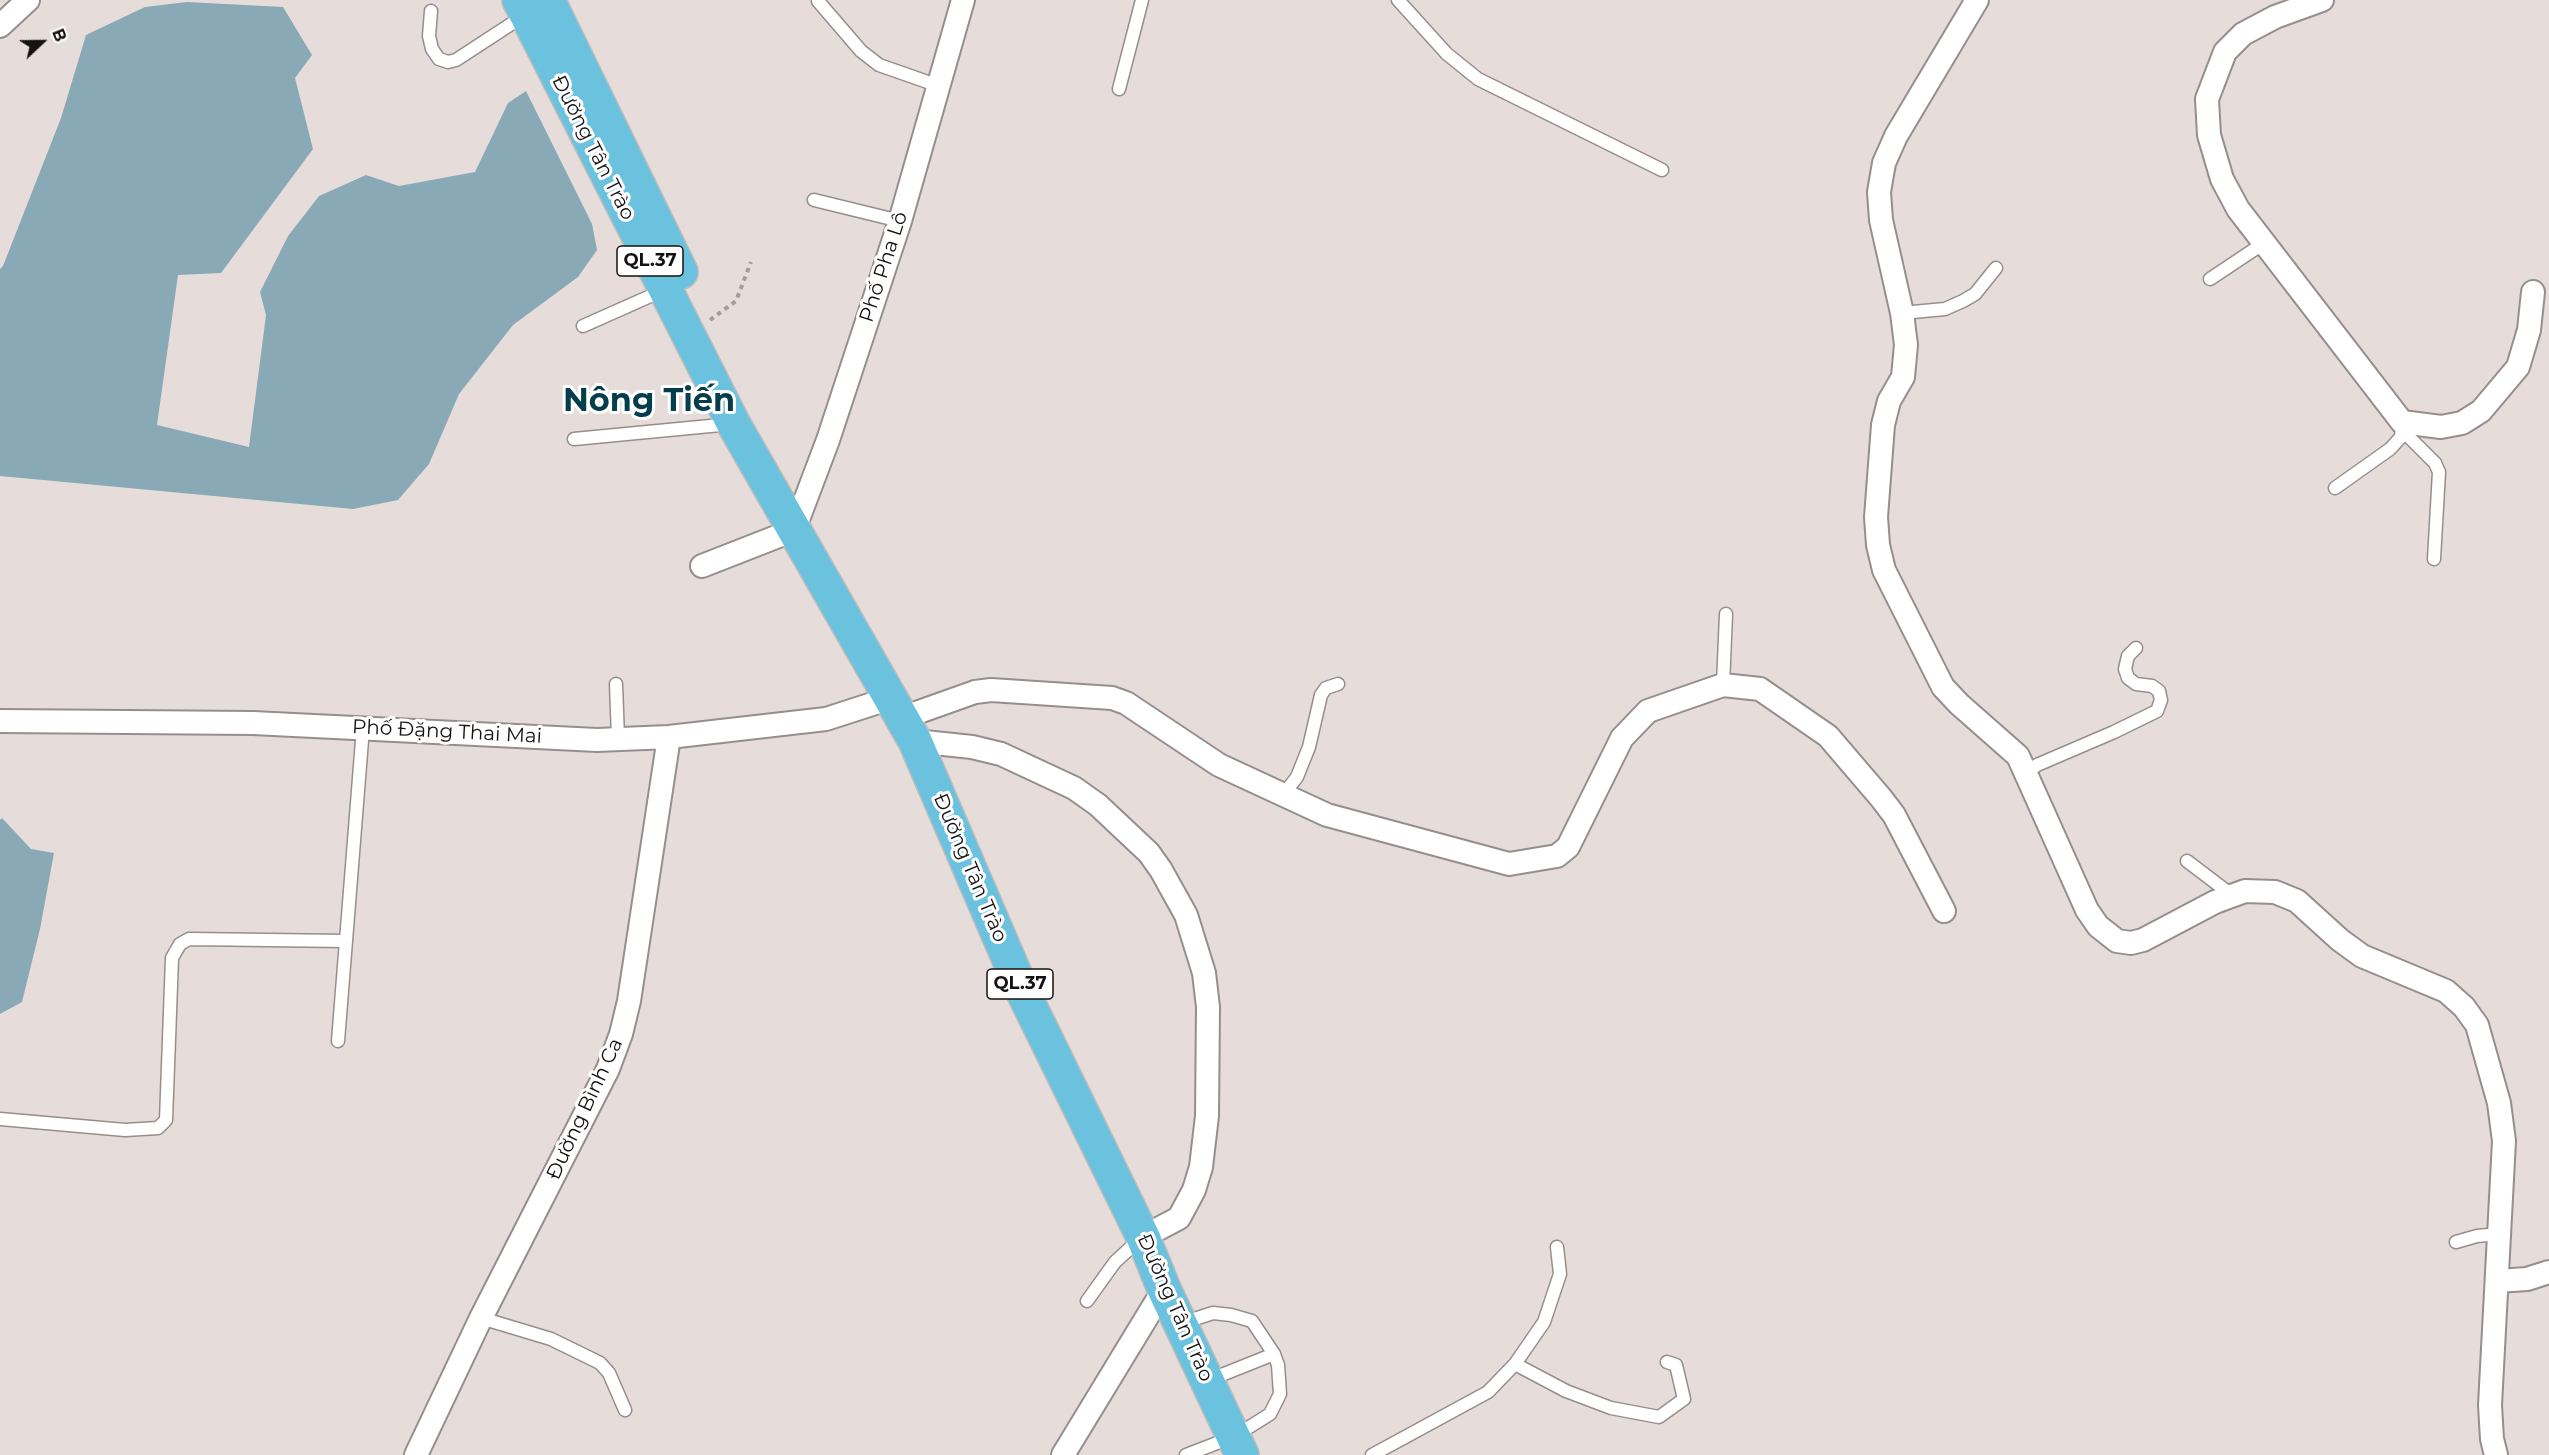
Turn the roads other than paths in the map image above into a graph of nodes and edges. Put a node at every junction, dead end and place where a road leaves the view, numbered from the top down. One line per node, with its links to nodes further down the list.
1 (28, 0): 10 (street)
2 (963, 0): 11 (street, Phố Pha Lô)
3 (1142, 0): 12 (lane)
4 (1398, 0): 13 (lane)
5 (1977, 0): 21 (street)
6 (2322, 0): 16 (street)
7 (818, 1): 11 (lane)
8 (536, 6): 9 (lane); 19 (highway, Đường Tân Trào / QL.37); 27 (highway, Đường Tân Trào / QL.37)
9 (431, 11)
10 (0, 26)
11 (939, 86): 15 (street, Phố Pha Lô)
12 (1119, 89)
13 (1662, 170)
14 (814, 200): 15 (lane)
15 (900, 221): 27 (street, Phố Pha Lô)
16 (2264, 243): 18 (lane); 24 (street)
17 (1996, 268): 21 (lane)
18 (2210, 279)
19 (664, 290): 22 (lane); 23 (highway, Đường Tân Trào / QL.37)
20 (2533, 292): 24 (street)
21 (1902, 314): 40 (street)
22 (583, 326)
23 (733, 423): 25 (lane); 27 (highway, Đường Tân Trào / QL.37)
24 (2402, 426): 26 (lane); 28 (lane)
25 (574, 438)
26 (2335, 488)
27 (790, 524): 29 (street); 35 (highway, Đường Tân Trào / QL.37)
28 (2434, 559)
29 (702, 566)
30 (1726, 614): 34 (lane)
31 (2136, 648): 40 (lane)
32 (615, 684): 39 (lane)
33 (1338, 684): 41 (lane)
34 (1723, 685): 41 (street, Phố Đặng Thai Mai); 44 (street)
35 (902, 719): 38 (street, Phố Đặng Thai Mai); 41 (street, Phố Đặng Thai Mai); 49 (highway, Đường Tân Trào / QL.37); 49 (street)
36 (0, 721): 37 (street, Phố Đặng Thai Mai)
37 (363, 728): 39 (street, Phố Đặng Thai Mai); 45 (lane)
38 (669, 737): 39 (street, Phố Đặng Thai Mai); 56 (street, Đường Bình Ca)
39 (618, 738)
40 (2027, 772): 43 (street)
41 (1284, 795)
42 (2187, 861): 43 (lane)
43 (2233, 896): 48 (street)
44 (1944, 911)
45 (345, 941): 46 (lane); 47 (lane)
46 (338, 1041)
47 (0, 1119)
48 (2500, 1234): 50 (lane); 53 (street)
49 (1143, 1237): 54 (highway, Đường Tân Trào / QL.37); 55 (lane)
50 (2456, 1242)
51 (1557, 1247): 60 (lane)
52 (2549, 1272): 53 (street)
53 (2498, 1281): 68 (street)
54 (1164, 1289): 57 (highway, Đường Tân Trào / QL.37); 65 (street)
55 (1087, 1301)
56 (482, 1318): 62 (lane); 64 (street, Đường Bình Ca)
57 (1181, 1324): 58 (lane); 61 (highway, Đường Tân Trào / QL.37)
58 (1274, 1354): 61 (lane); 63 (lane)
59 (1667, 1362): 60 (lane)
60 (1515, 1364): 67 (lane)
61 (1208, 1380): 63 (highway, Đường Tân Trào / QL.37)
62 (625, 1410)
63 (1238, 1446): 66 (lane)
64 (416, 1455)
65 (1063, 1455)
66 (1186, 1455)
67 (1372, 1455)
68 (2496, 1455)

